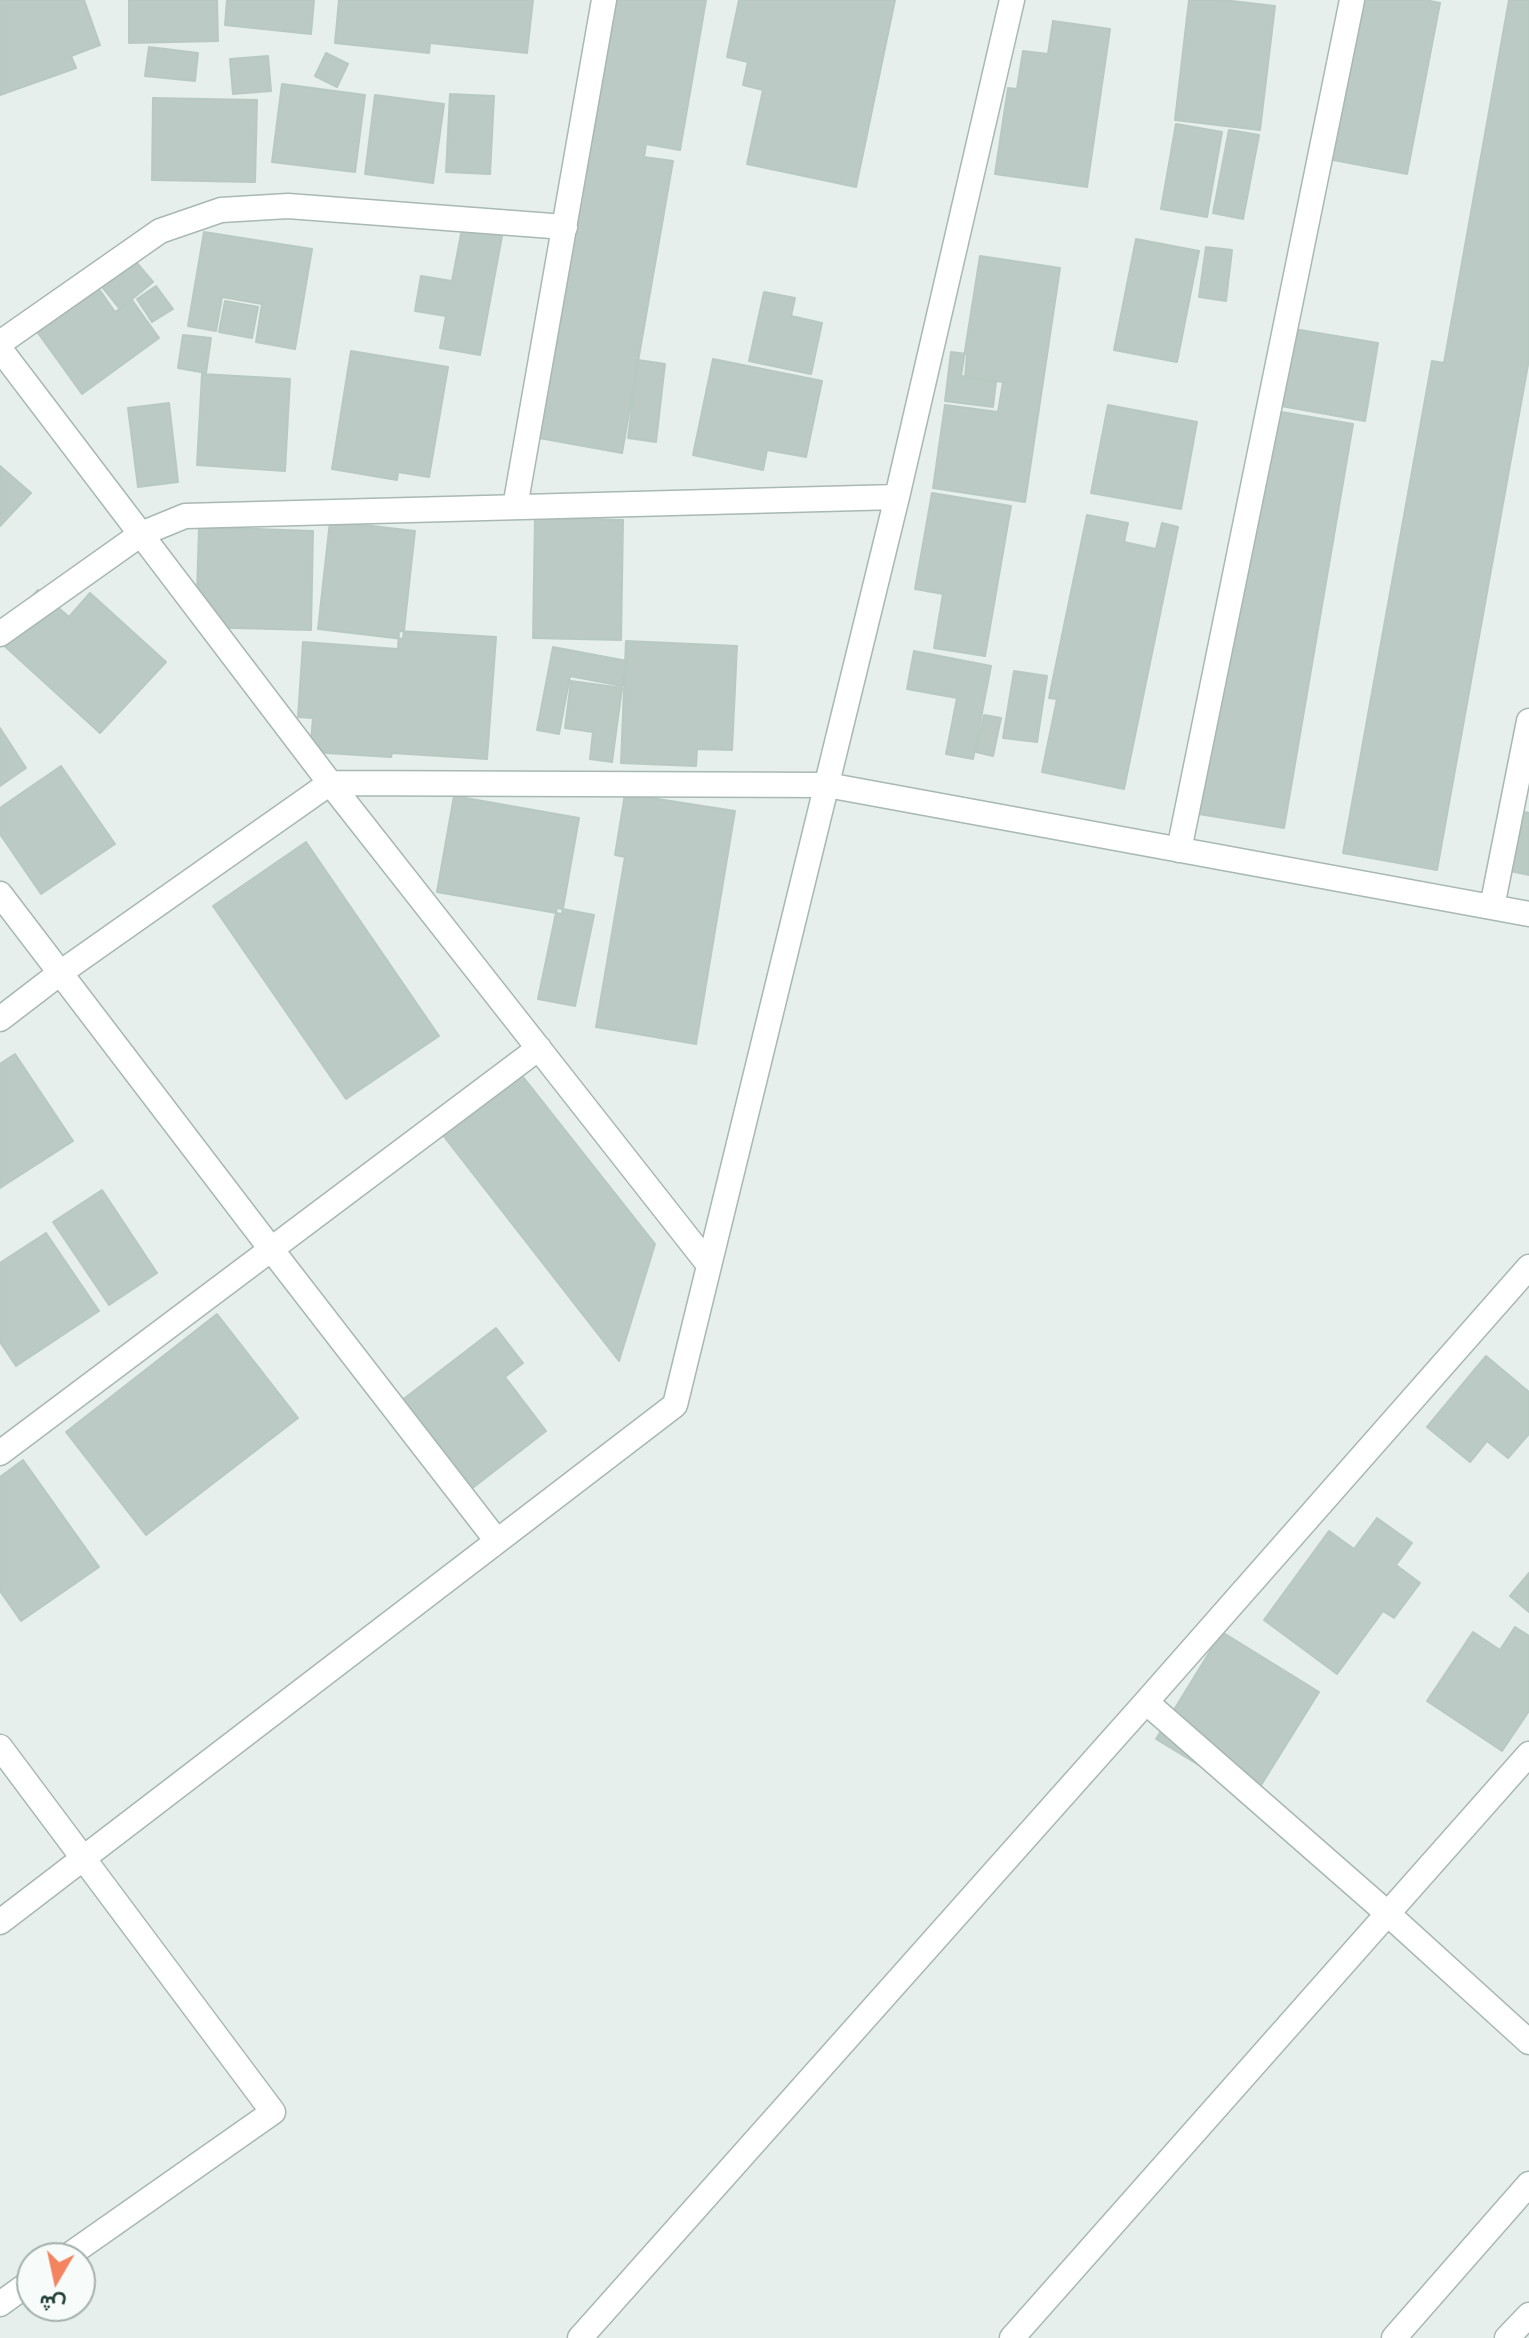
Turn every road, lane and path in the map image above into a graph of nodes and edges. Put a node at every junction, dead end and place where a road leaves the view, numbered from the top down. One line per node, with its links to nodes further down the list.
1 (604, 0): 4 (street)
2 (1012, 0): 6 (street)
3 (1352, 0): 13 (street)
4 (565, 227): 5 (street); 7 (street)
5 (0, 346): 8 (street)
6 (897, 497): 7 (street); 12 (street)
7 (515, 507): 8 (street)
8 (141, 534): 9 (street); 11 (street)
9 (0, 634)
10 (1529, 721): 15 (street)
11 (330, 783): 12 (street); 17 (street); 19 (street)
12 (827, 785): 13 (street); 21 (street)
13 (1179, 850): 15 (street)
14 (0, 894): 17 (street)
15 (1492, 907): 16 (street)
16 (1529, 914)
17 (60, 973): 18 (street); 20 (street)
18 (0, 1019)
19 (539, 1048): 20 (street); 21 (street)
20 (271, 1249): 23 (street); 24 (street)
21 (709, 1265): 24 (street)
22 (1529, 1267): 25 (street)
23 (0, 1453)
24 (497, 1541): 28 (street)
25 (1146, 1702): 29 (street); 35 (street)
26 (0, 1747): 28 (street)
27 (1529, 1754): 29 (street)
28 (84, 1858): 30 (street); 33 (street)
29 (1387, 1913): 31 (street); 36 (street)
30 (0, 1922)
31 (1529, 2042)
32 (1529, 2184): 37 (street)
33 (88, 2242)
34 (1529, 2315): 38 (street)
35 (580, 2338)
36 (1012, 2338)
37 (1394, 2338)
38 (1507, 2338)

